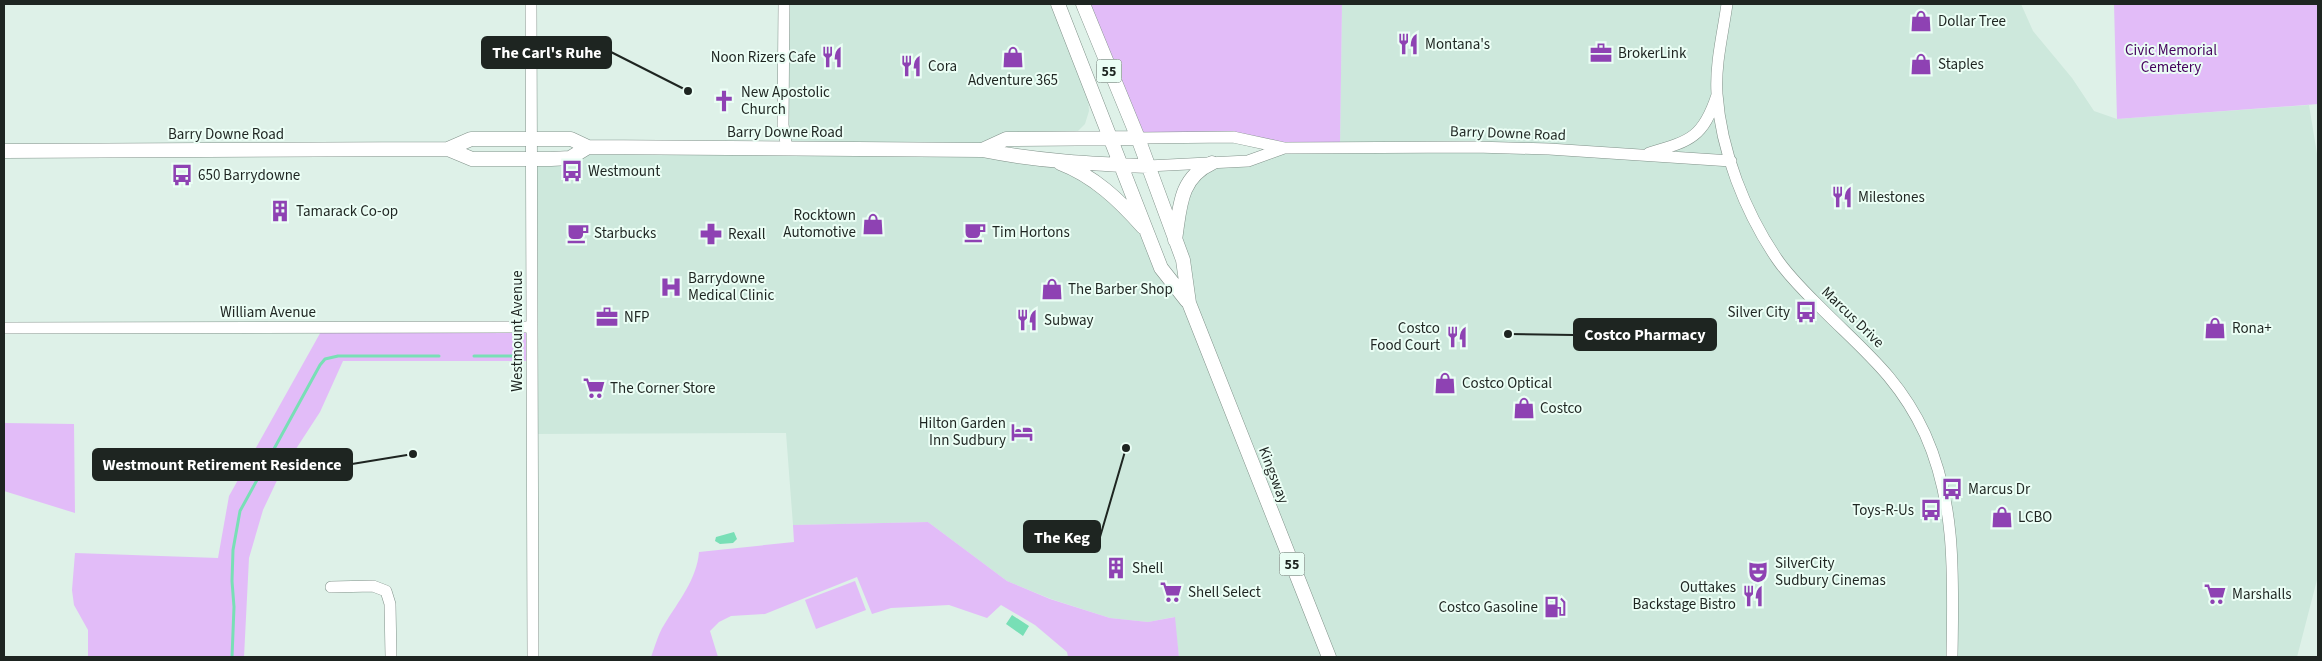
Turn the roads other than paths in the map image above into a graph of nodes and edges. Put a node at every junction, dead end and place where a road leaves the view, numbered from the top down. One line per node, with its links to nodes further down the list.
1 (530, 4): 9 (street, Westmount Avenue)
2 (784, 4): 13 (street)
3 (1058, 4): 7 (main road, Kingsway / 55)
4 (1083, 4): 8 (main road, Kingsway / 55)
5 (1726, 4): 6 (street, Marcus Drive)
6 (1717, 93): 16 (street); 19 (street, Marcus Drive)
7 (1110, 138): 8 (main road, Barry Downe Road); 14 (main road, Barry Downe Road); 21 (main road, Kingsway / 55)
8 (1138, 138): 11 (street, Barry Downe Road); 22 (main road, Kingsway / 55)
9 (531, 139): 10 (main road, Barry Downe Road); 12 (main road, Barry Downe Road); 17 (street, Westmount Avenue)
10 (588, 147): 13 (main road, Barry Downe Road); 17 (main road, Barry Downe Road)
11 (1284, 148): 16 (street, Barry Downe Road); 20 (street, Barry Downe Road)
12 (448, 149): 15 (main road, Barry Downe Road); 17 (main road, Barry Downe Road)
13 (787, 149): 14 (main road, Barry Downe Road)
14 (982, 150): 18 (main road, Barry Downe Road)
15 (4, 151)
16 (1640, 155): 19 (street, Barry Downe Road)
17 (531, 158): 26 (street, Westmount Avenue)
18 (1045, 158): 21 (main road, Barry Downe Road); 23 (main road)
19 (1730, 161): 32 (street, Marcus Drive)
20 (1212, 163): 22 (street, Barry Downe Road); 24 (main road)
21 (1123, 165): 22 (main road, Barry Downe Road); 23 (main road, Kingsway / 55)
22 (1148, 166): 24 (main road, Kingsway / 55)
23 (1149, 234): 25 (main road, Kingsway / 55)
24 (1175, 240): 25 (main road, Kingsway / 55)
25 (1189, 303): 31 (main road, Kingsway / 55)
26 (531, 327): 27 (street, William Avenue); 30 (street, Westmount Avenue)
27 (4, 328)
28 (331, 587): 29 (street)
29 (391, 657)
30 (534, 657)
31 (1329, 657)
32 (1952, 657)

